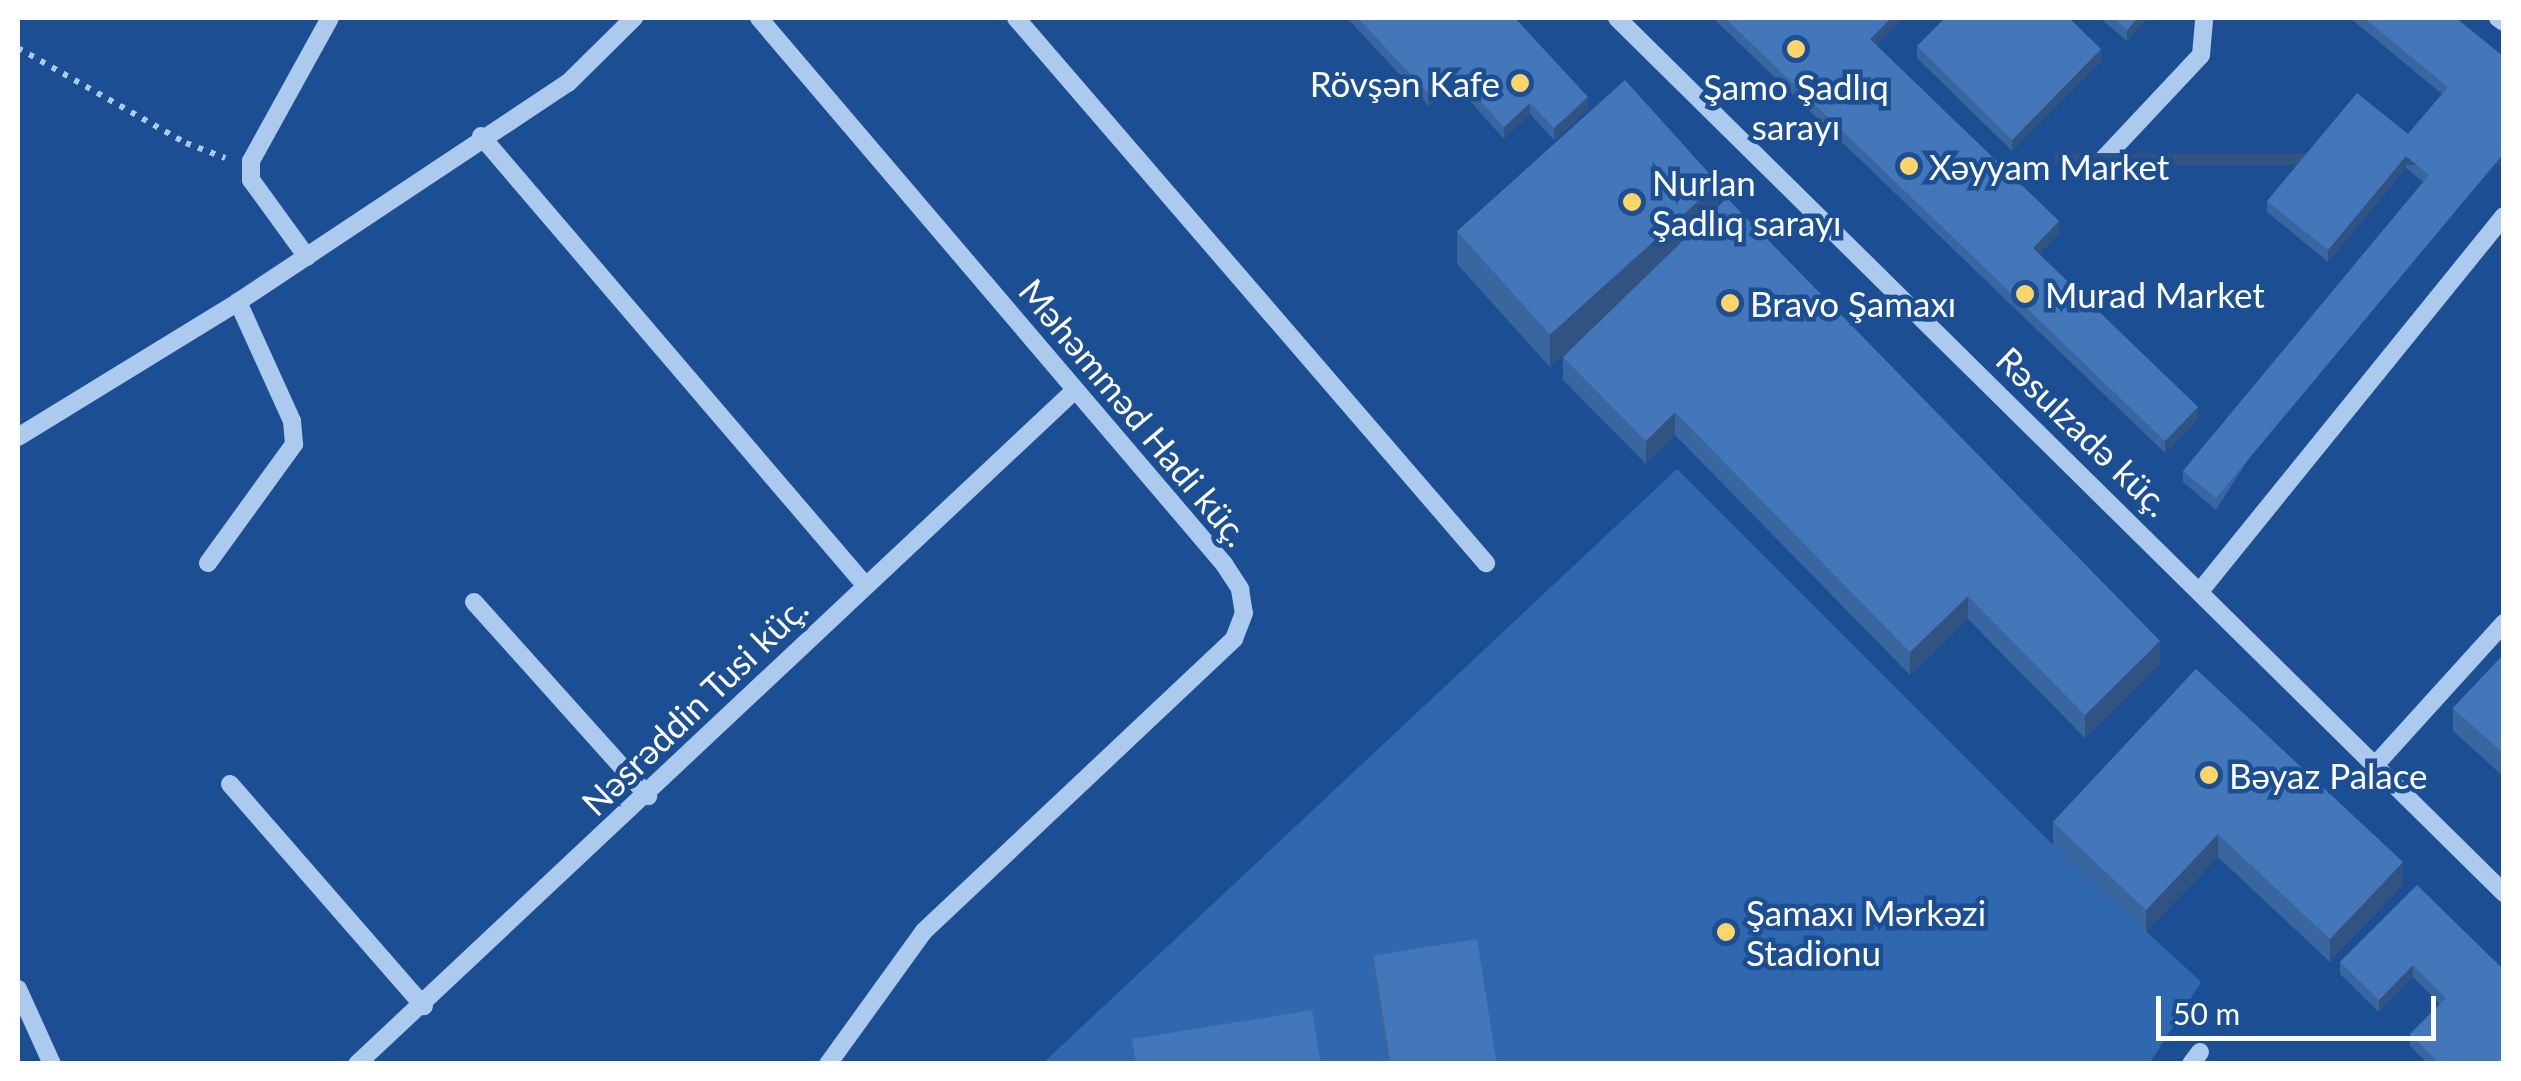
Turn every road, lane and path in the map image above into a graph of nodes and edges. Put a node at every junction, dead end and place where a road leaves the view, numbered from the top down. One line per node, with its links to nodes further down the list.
1 (330, 18): 9 (street)
2 (634, 18): 8 (street)
3 (758, 18): 14 (street, Məhəmməd Hadi küç.)
4 (1016, 18): 16 (street)
5 (2204, 18): 10 (street)
6 (1620, 19): 19 (street, Rəsulzadə küç.)
7 (18, 48): 9 (path)
8 (481, 136): 12 (street); 18 (street)
9 (252, 161): 12 (street)
10 (2094, 169)
11 (2504, 216): 19 (street)
12 (307, 257): 13 (street)
13 (238, 302): 15 (street); 17 (street)
14 (1074, 391): 18 (street, Nəsrəddin Tusi küç.); 30 (street, Məhəmməd Hadi küç.)
15 (18, 437)
16 (1486, 563)
17 (208, 564)
18 (865, 585): 24 (street, Nəsrəddin Tusi küç.)
19 (2201, 590): 22 (street, Rəsulzadə küç.)
20 (474, 602): 24 (street)
21 (2504, 623): 22 (street)
22 (2376, 763): 25 (street, Rəsulzadə küç.)
23 (230, 784): 27 (street)
24 (648, 796): 27 (street, Nəsrəddin Tusi küç.)
25 (2504, 893)
26 (18, 989): 28 (street)
27 (424, 1006): 29 (street, Nəsrəddin Tusi küç.)
28 (52, 1064)
29 (357, 1064)
30 (828, 1064)

